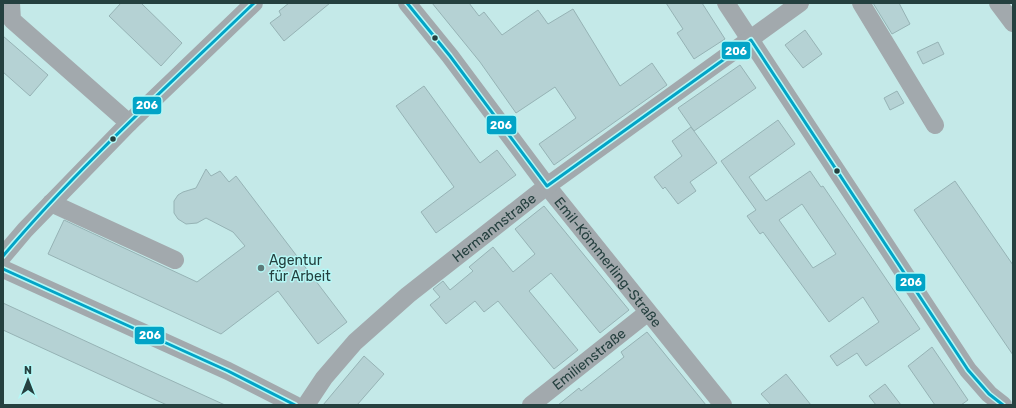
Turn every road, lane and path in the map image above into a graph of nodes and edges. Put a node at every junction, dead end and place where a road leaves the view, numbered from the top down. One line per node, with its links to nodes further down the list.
1 (11, 3): 10 (street)
2 (254, 3): 10 (street)
3 (407, 3): 12 (street, Emil-Kömmerling-Straße)
4 (726, 3): 9 (street)
5 (800, 3): 9 (street, Hermannstraße)
6 (861, 3): 11 (street)
7 (998, 3): 8 (street)
8 (1013, 23)
9 (750, 40): 12 (street, Hermannstraße); 22 (street)
10 (129, 123): 13 (street)
11 (935, 125)
12 (547, 186): 17 (street, Emil-Kömmerling-Straße); 19 (street, Hermannstraße)
13 (51, 203): 14 (street); 15 (street)
14 (3, 256)
15 (175, 260)
16 (3, 269): 18 (street)
17 (647, 313): 20 (street, Emilienstraße); 21 (street, Emil-Kömmerling-Straße)
18 (295, 405)
19 (306, 405)
20 (531, 405)
21 (723, 405)
22 (1003, 405)

